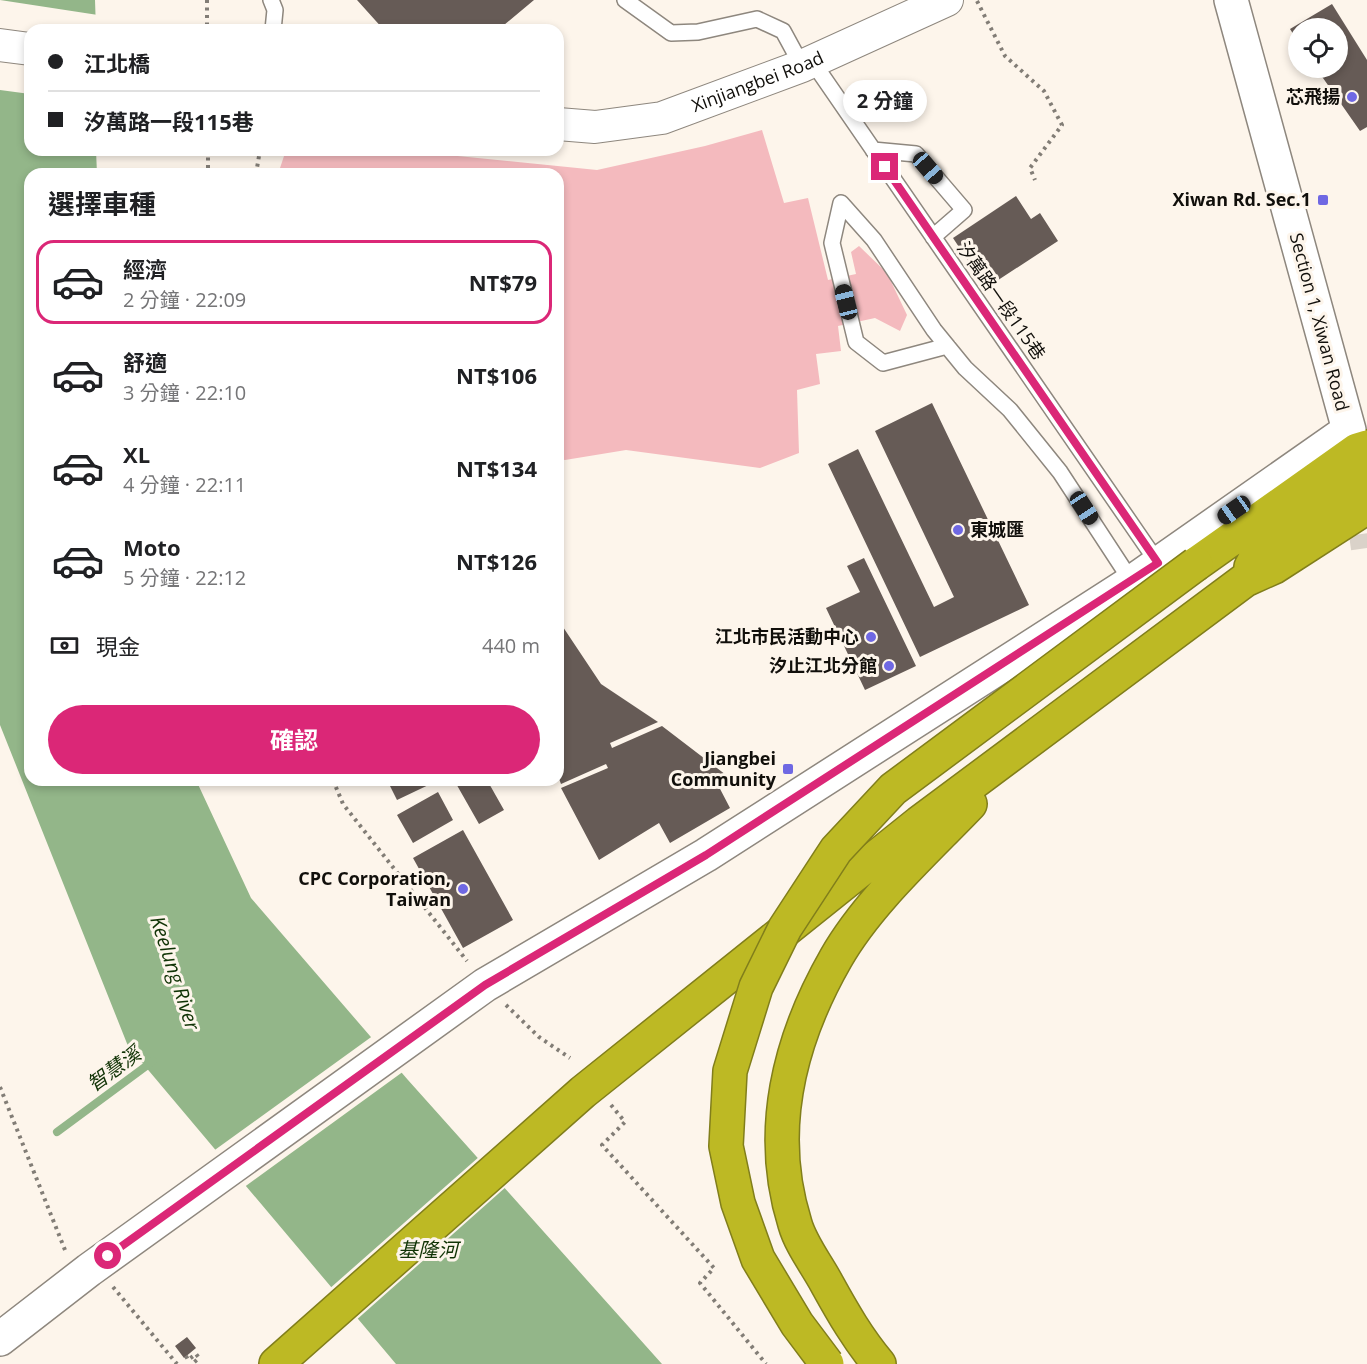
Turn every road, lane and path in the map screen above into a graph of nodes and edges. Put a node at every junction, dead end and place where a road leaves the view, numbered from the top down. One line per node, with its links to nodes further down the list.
1 (207, 0): 7 (path)
2 (271, 0): 8 (lane)
3 (624, 0): 11 (lane, 汐萬路一段115巷)
4 (947, 0): 11 (street, Xinjiangbei Road)
5 (976, 0): 14 (path)
6 (1231, 0): 20 (street, Section 1, Xiwan Road)
7 (207, 24)
8 (274, 24)
9 (0, 45): 10 (street)
10 (24, 49)
11 (807, 63): 12 (street, Xinjiangbei Road); 13 (lane, 汐萬路一段115巷)
12 (564, 125)
13 (873, 150): 15 (lane, 汐萬路一段115巷); 15 (lane)
14 (1035, 180)
15 (933, 237): 20 (lane, 汐萬路一段115巷)
16 (947, 346): 16 (lane); 22 (lane)
17 (1367, 447): 37 (highway, bridge)
18 (1367, 473): 21 (highway)
19 (1367, 507): 21 (highway)
20 (1158, 563): 22 (street, Section 1, Xiwan Road)
21 (1245, 580): 23 (highway)
22 (1132, 582): 25 (street, Section 1, Xiwan Road)
23 (1022, 748): 28 (highway); 38 (highway)
24 (336, 786): 25 (path)
25 (476, 991): 26 (path); 30 (street, Section 1, Xiwan Road)
26 (570, 1058)
27 (0, 1087): 29 (path)
28 (597, 1097): 35 (highway); 36 (path)
29 (69, 1256)
30 (110, 1271): 31 (street); 33 (path)
31 (0, 1339)
32 (186, 1356): 34 (path)
33 (177, 1364)
34 (192, 1364)
35 (276, 1364)
36 (766, 1364)
37 (827, 1364)
38 (879, 1364)

